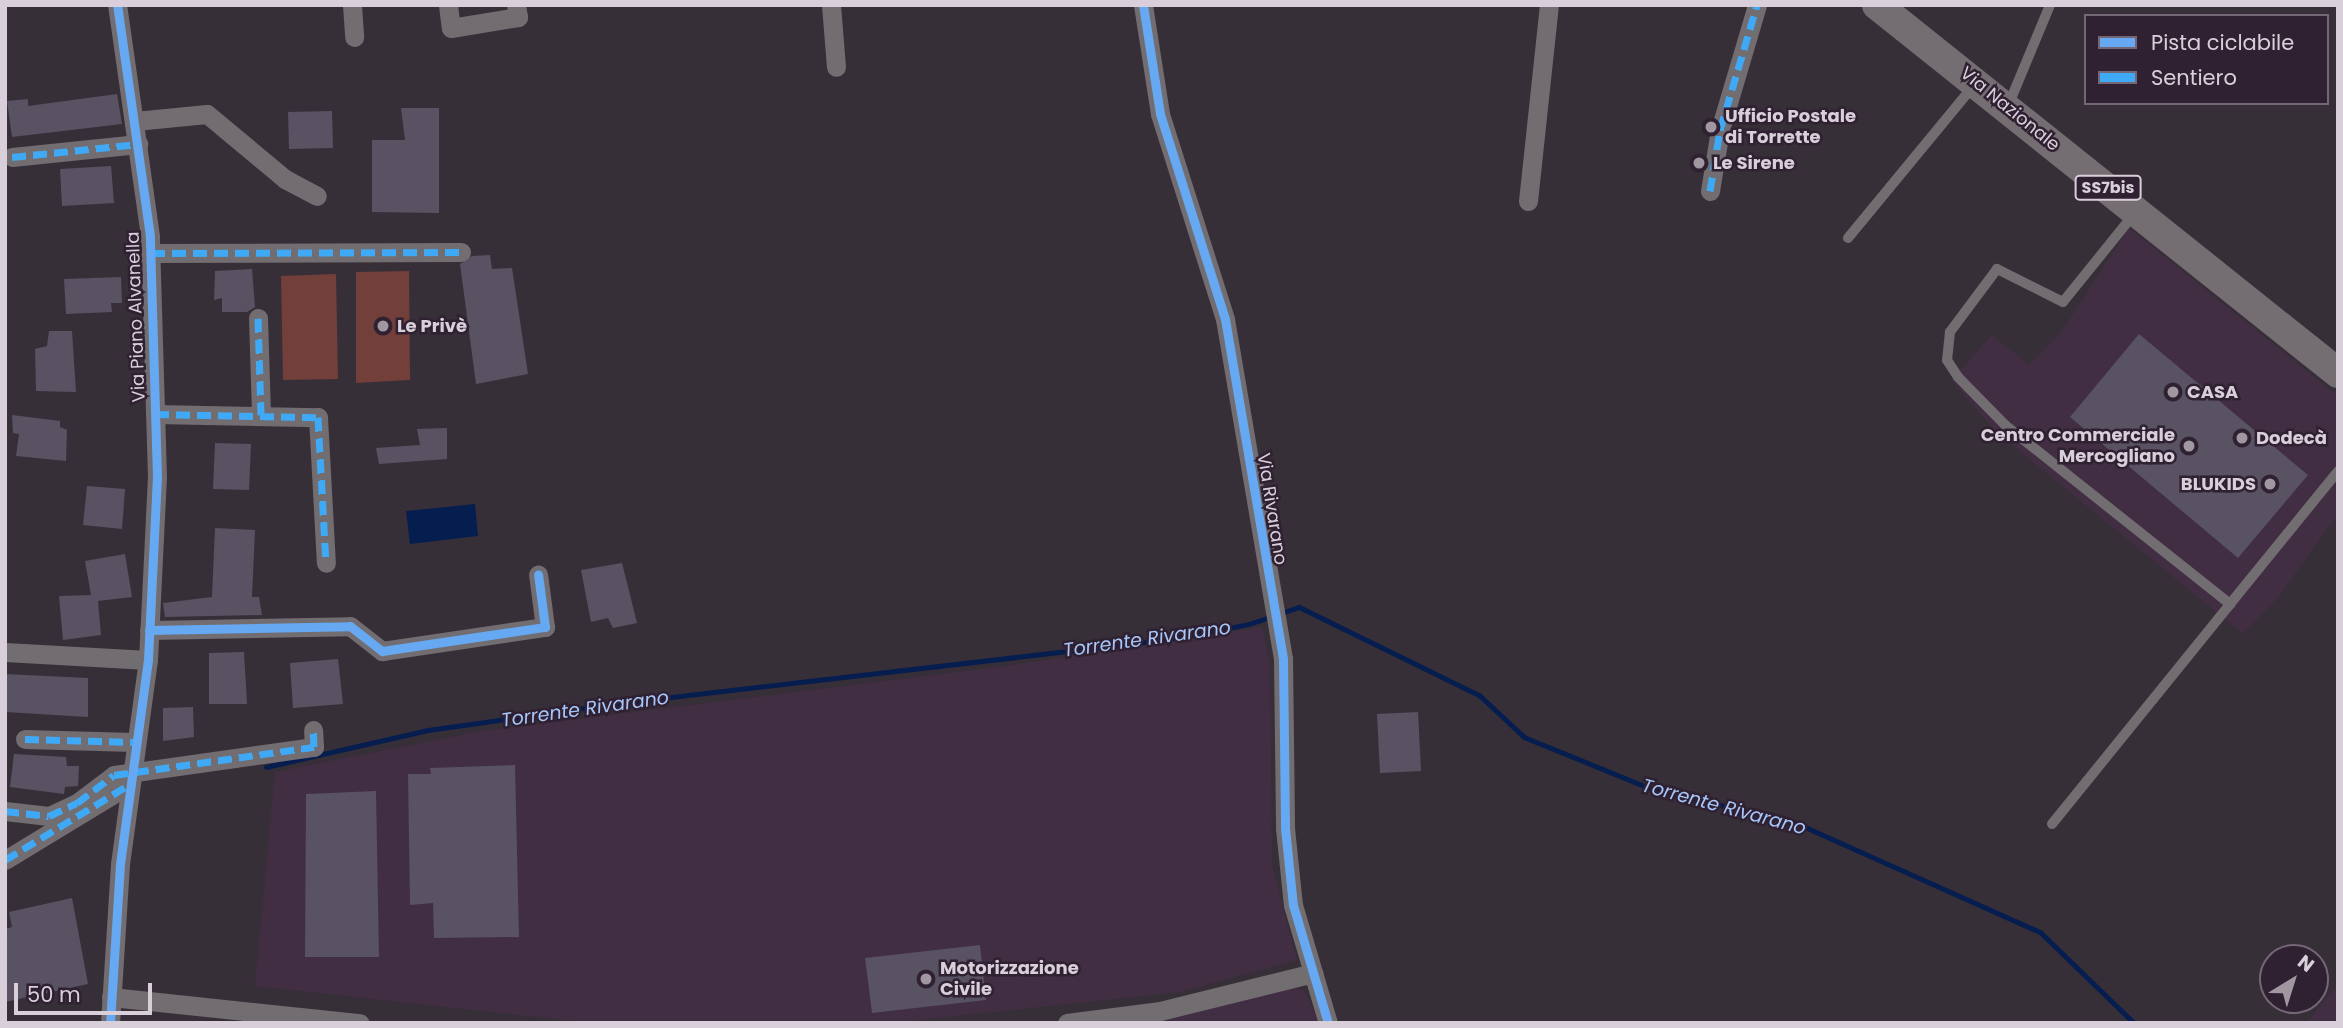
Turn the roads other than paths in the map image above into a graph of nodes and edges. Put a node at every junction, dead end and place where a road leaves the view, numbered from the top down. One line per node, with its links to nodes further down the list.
1 (117, 5): 15 (street, Via Piano Alvanella)
2 (352, 5): 11 (street)
3 (448, 5): 4 (street)
4 (516, 5)
5 (831, 5): 12 (street)
6 (1143, 5): 43 (street, Via Rivarano)
7 (1549, 5): 20 (street)
8 (1757, 5): 18 (street)
9 (1877, 5): 13 (main road, Via Nazionale / SS7bis)
10 (2050, 5): 14 (lane)
11 (354, 37)
12 (836, 67)
13 (1976, 82): 14 (main road, Via Nazionale / SS7bis); 22 (lane)
14 (2008, 107): 21 (main road, Via Nazionale / SS7bis)
15 (135, 121): 16 (street, Via Piano Alvanella); 19 (street)
16 (138, 144): 17 (street); 24 (street, Via Piano Alvanella)
17 (12, 157)
18 (1710, 191)
19 (317, 196)
20 (1528, 201)
21 (2137, 211): 26 (main road, Via Nazionale / SS7bis); 32 (lane)
22 (1848, 238)
23 (461, 252): 24 (street)
24 (151, 253): 27 (street, Via Piano Alvanella)
25 (258, 318): 28 (street)
26 (2338, 373)
27 (155, 414): 28 (street); 33 (street, Via Piano Alvanella)
28 (261, 415): 30 (street)
29 (2338, 471): 32 (lane)
30 (326, 563)
31 (538, 573): 33 (street)
32 (2230, 604): 41 (lane)
33 (149, 630): 35 (street, Via Piano Alvanella)
34 (5, 652): 35 (street)
35 (148, 660): 38 (street, Via Piano Alvanella)
36 (313, 730): 39 (street)
37 (25, 739): 38 (street)
38 (134, 742): 39 (street, Via Piano Alvanella)
39 (131, 778): 40 (street); 42 (street); 44 (street, Via Piano Alvanella)
40 (5, 811)
41 (2052, 824)
42 (5, 860)
43 (1313, 973): 47 (street); 48 (street, Via Rivarano)
44 (111, 997): 45 (street, Via Piano Alvanella); 46 (street)
45 (110, 1023)
46 (360, 1023)
47 (1067, 1023)
48 (1328, 1023)

